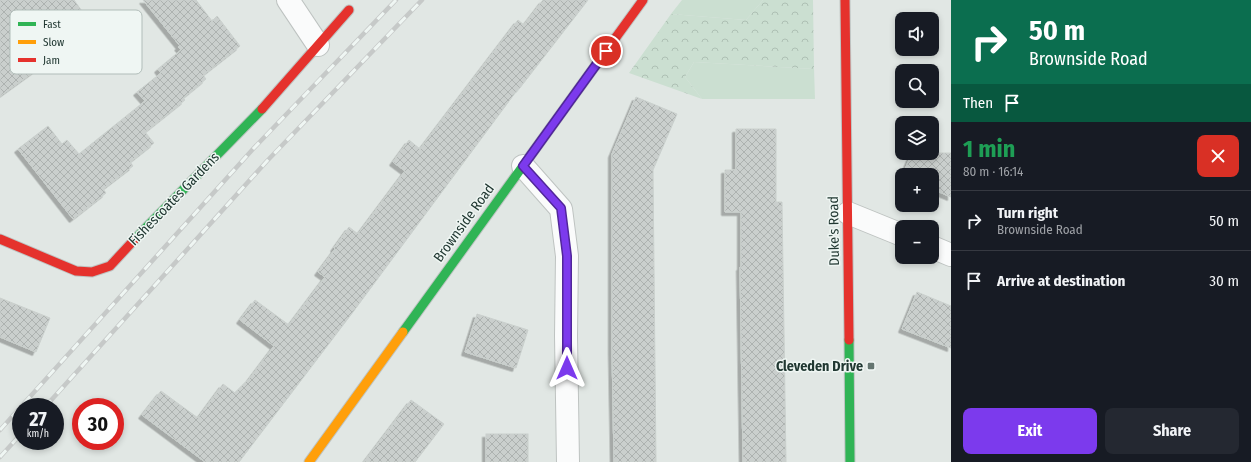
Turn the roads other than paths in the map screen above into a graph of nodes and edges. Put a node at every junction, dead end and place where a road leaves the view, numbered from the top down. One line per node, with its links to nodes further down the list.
1 (288, 0): 5 (street)
2 (642, 0): 6 (street, Brownside Road)
3 (846, 0): 7 (street, Duke's Road)
4 (349, 10): 5 (street, Fishescoates Gardens)
5 (318, 45): 9 (street, Fishescoates Gardens)
6 (523, 166): 12 (street, Brownside Road); 13 (street)
7 (848, 213): 8 (street); 14 (street, Duke's Road)
8 (895, 232)
9 (0, 239)
10 (939, 250): 11 (street)
11 (951, 255)
12 (308, 462)
13 (568, 462)
14 (850, 462)

